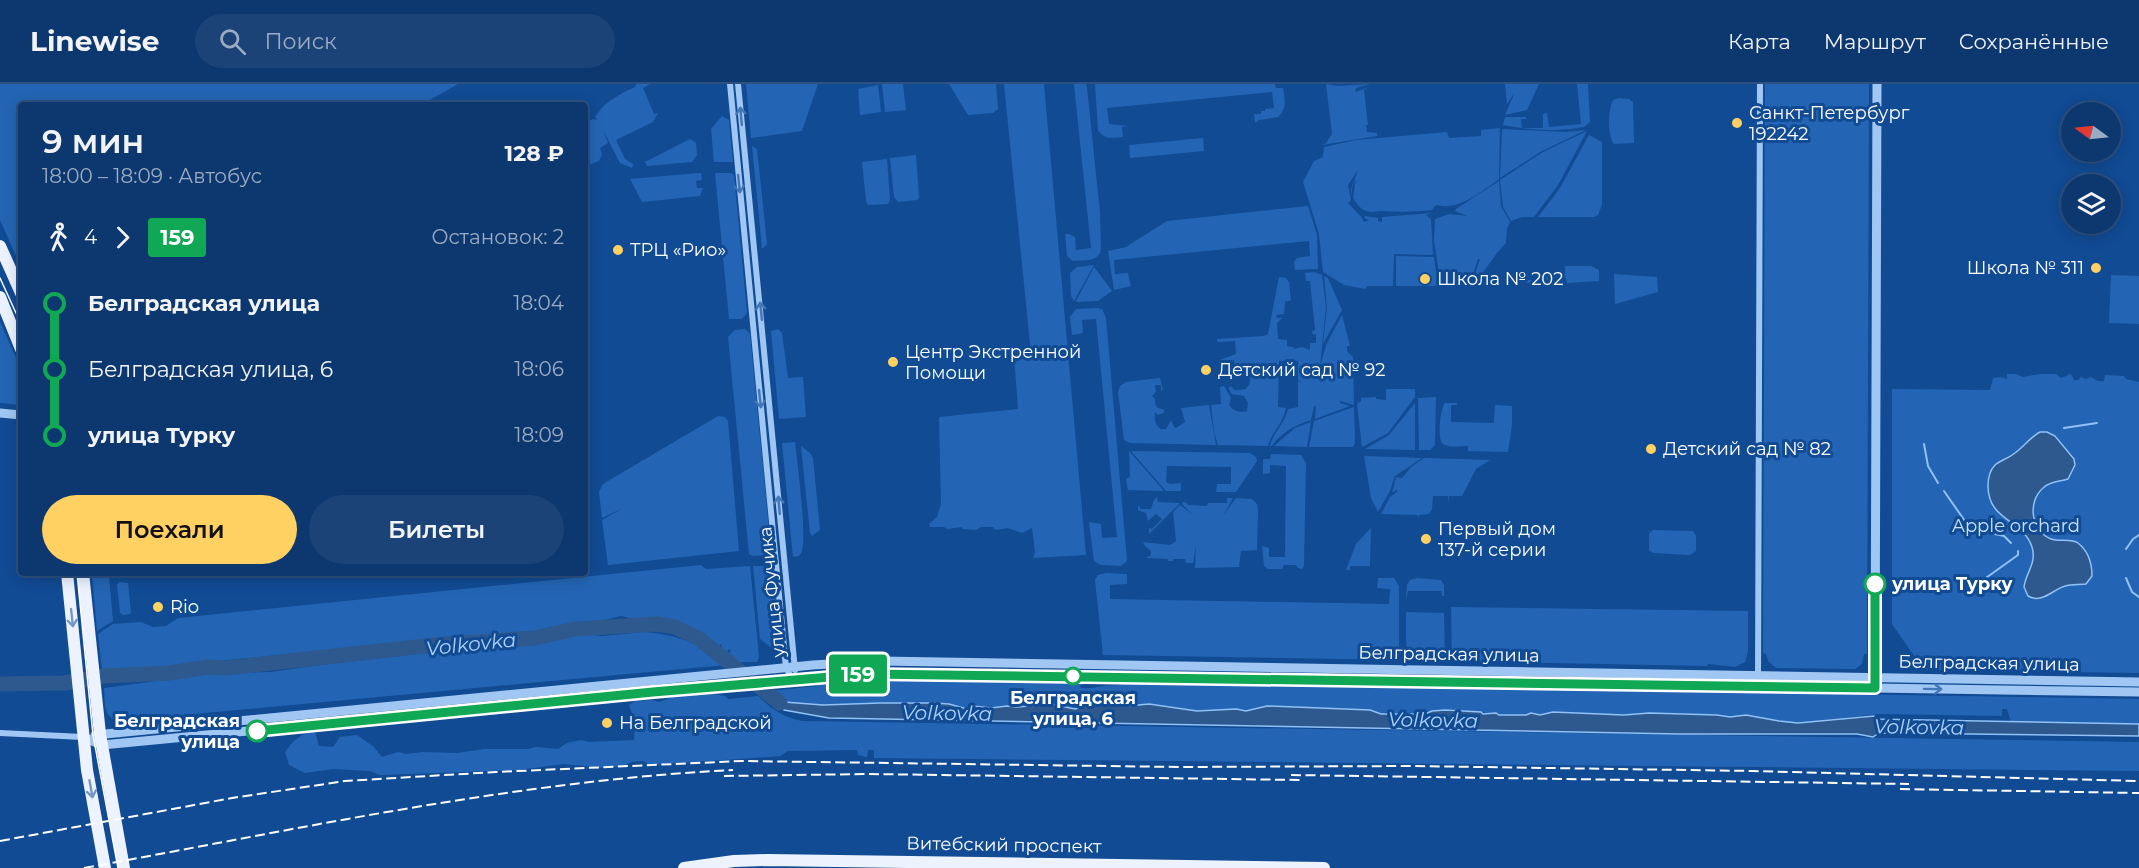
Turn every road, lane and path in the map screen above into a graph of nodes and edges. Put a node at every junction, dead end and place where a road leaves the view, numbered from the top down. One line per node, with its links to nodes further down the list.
1 (730, 84): 13 (street, улица Фучика, one-way to 13)
2 (738, 84): 13 (street, улица Фучика, one-way to 2)
3 (1760, 84): 14 (street)
4 (1876, 84): 15 (street)
5 (0, 246): 6 (main road)
6 (18, 286)
7 (0, 297): 8 (main road)
8 (18, 342)
9 (0, 413): 10 (street)
10 (18, 415)
11 (67, 576): 22 (main road, one-way to 22)
12 (83, 576): 23 (main road)
13 (791, 668): 14 (street, Белградская улица); 16 (street, улица Фучика); 23 (street, Белградская улица)
14 (1758, 676): 15 (street, Белградская улица); 18 (street)
15 (1875, 678): 17 (street, Белградская улица); 19 (street)
16 (793, 680): 18 (street, Белградская улица); 23 (street, Белградская улица)
17 (2139, 682)
18 (1758, 686): 19 (street, Белградская улица)
19 (1875, 688): 20 (street, Белградская улица, one-way to 20)
20 (2139, 692)
21 (0, 733): 22 (street)
22 (83, 737): 23 (street); 25 (main road, one-way to 25)
23 (101, 740): 26 (main road)
24 (847, 866): 27 (main road, Витебский проспект); 28 (main road, Витебский проспект)
25 (105, 868)
26 (124, 868)
27 (684, 868)
28 (1324, 868)

